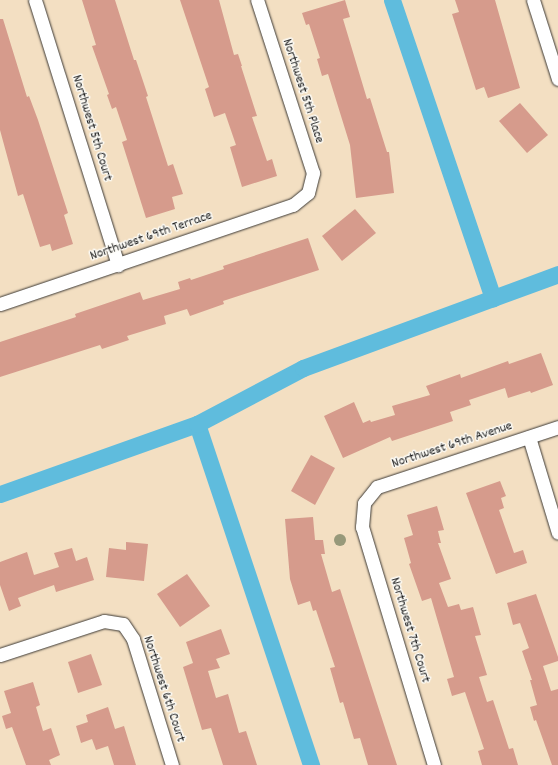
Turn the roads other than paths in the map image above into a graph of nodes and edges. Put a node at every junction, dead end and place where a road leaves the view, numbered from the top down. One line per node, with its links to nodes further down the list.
1 (35, 0): 6 (street, Northwest 5th Court)
2 (257, 0): 5 (street, Northwest 5th Place)
3 (533, 0): 4 (street)
4 (558, 79)
5 (308, 193): 6 (street, Northwest 69th Terrace)
6 (118, 265): 7 (street, Northwest 69th Terrace)
7 (0, 304)
8 (558, 427): 9 (street, Northwest 69th Avenue)
9 (528, 437): 10 (street, Northwest 69th Avenue); 11 (street)
10 (364, 503): 14 (street, Northwest 7th Court)
11 (558, 533)
12 (0, 655): 13 (street, Northwest 6th Court)
13 (172, 765)
14 (434, 765)

